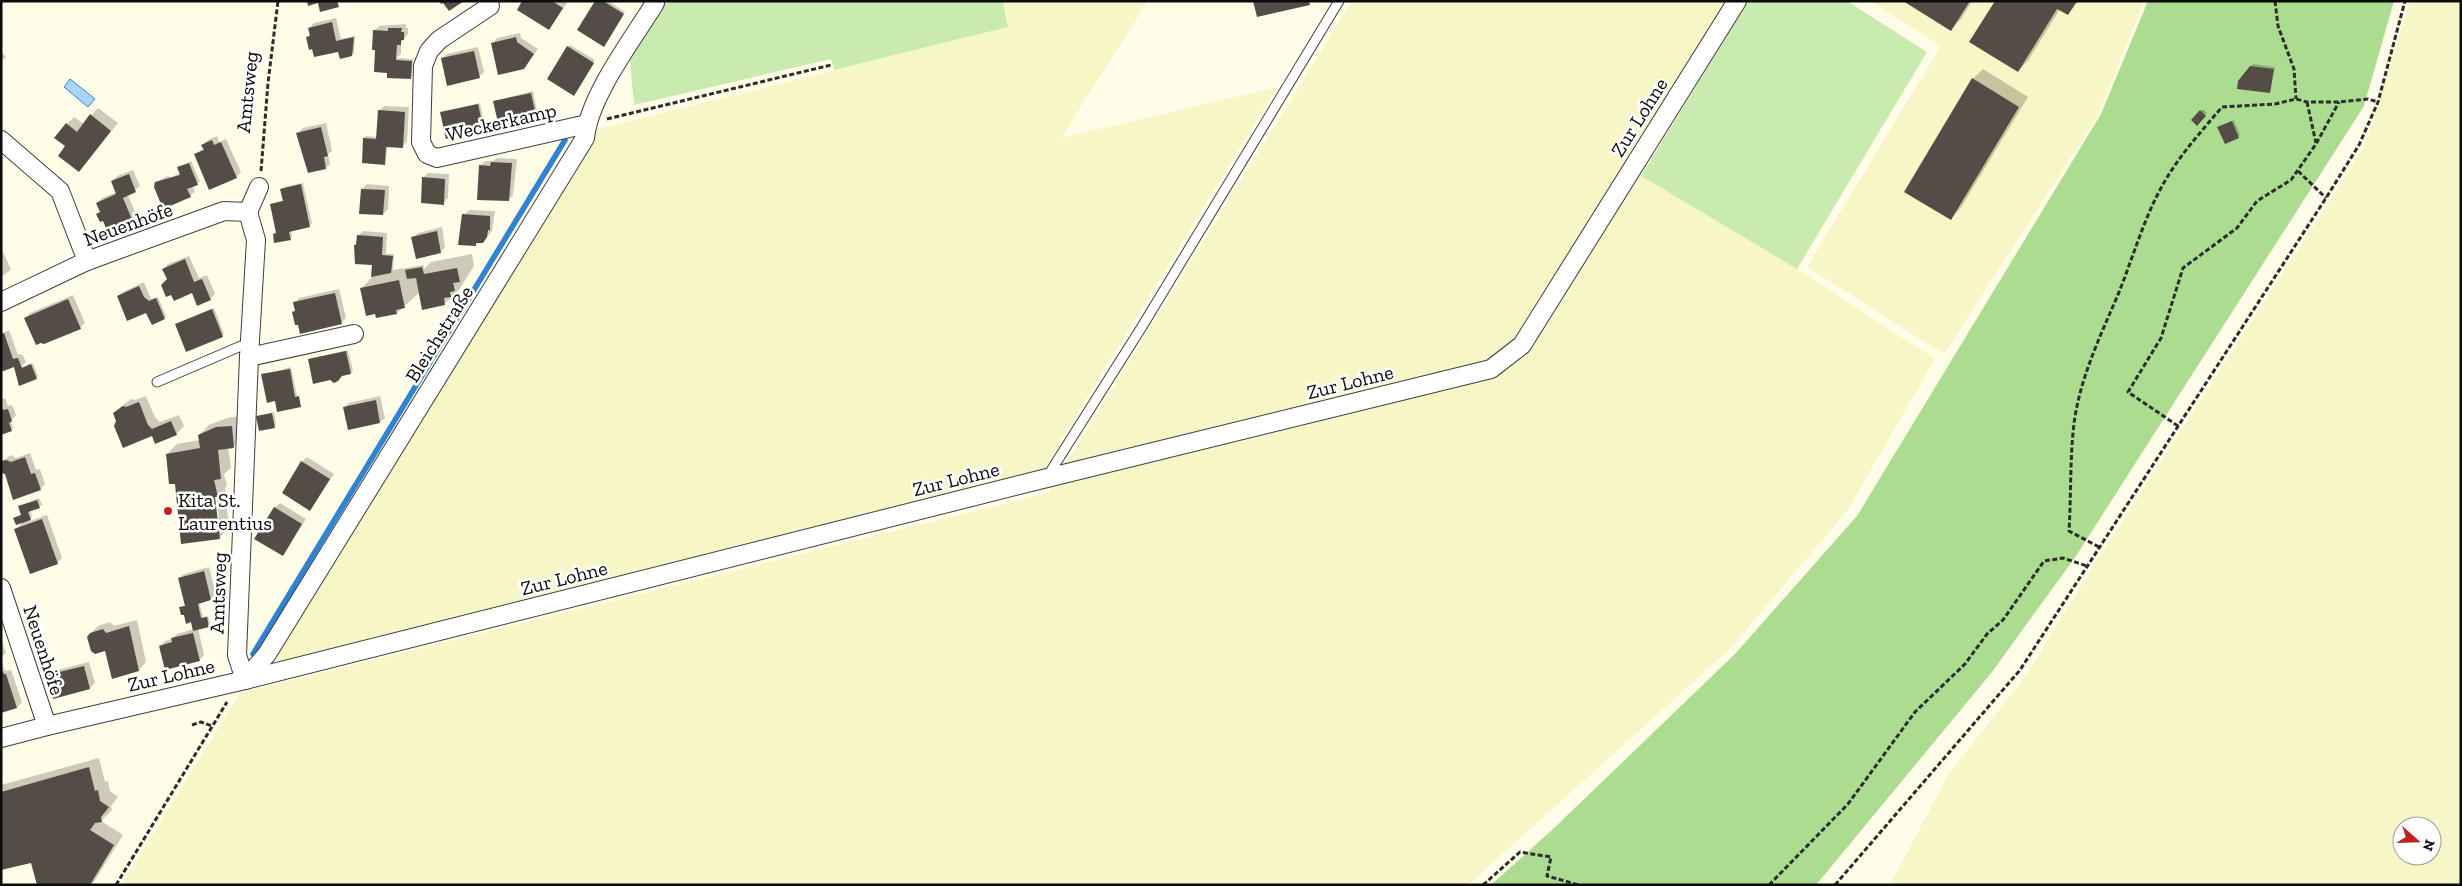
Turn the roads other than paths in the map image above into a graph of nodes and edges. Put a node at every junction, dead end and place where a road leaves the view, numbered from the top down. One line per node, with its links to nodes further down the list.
1 (1339, 1): 14 (lane)
2 (1737, 1): 14 (street, Zur Lohne)
3 (655, 3): 5 (street, Bleichstraße)
4 (492, 9): 5 (street, Weckerkamp)
5 (586, 124): 16 (street, Bleichstraße)
6 (1, 140): 9 (street)
7 (260, 187): 8 (street)
8 (248, 212): 9 (street, Neuenhöfe); 12 (street, Amtsweg)
9 (87, 261): 10 (street, Neuenhöfe)
10 (1, 302)
11 (354, 334): 12 (street)
12 (249, 352): 13 (lane); 16 (street, Amtsweg)
13 (157, 382)
14 (1047, 478): 16 (street, Zur Lohne)
15 (1, 588): 17 (street, Neuenhöfe)
16 (245, 680): 17 (street, Zur Lohne)
17 (47, 726): 18 (street, Zur Lohne)
18 (1, 738)

